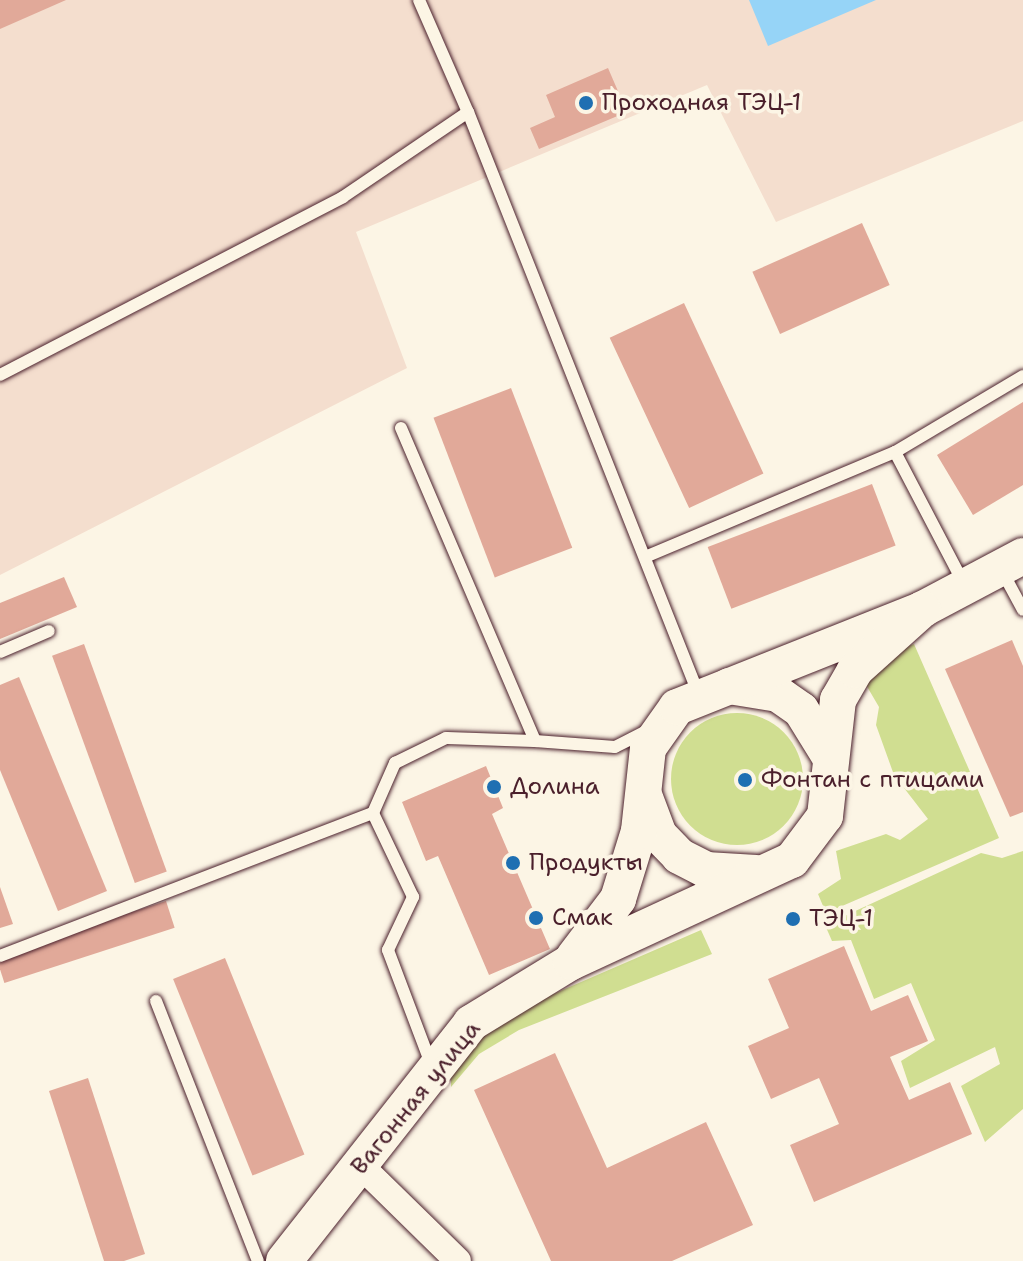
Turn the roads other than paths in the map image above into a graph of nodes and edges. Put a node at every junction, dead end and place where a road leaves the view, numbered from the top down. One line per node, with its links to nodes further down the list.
1 (419, 0): 2 (lane)
2 (468, 112): 3 (lane); 7 (lane)
3 (0, 375)
4 (1023, 376): 6 (lane)
5 (401, 428): 16 (lane)
6 (895, 452): 7 (lane); 9 (lane)
7 (645, 557): 14 (lane)
8 (1012, 562): 9 (street); 11 (lane)
9 (965, 587): 10 (street)
10 (923, 609): 14 (street); 17 (street)
11 (1023, 610)
12 (49, 631): 13 (lane)
13 (0, 652)
14 (711, 690): 15 (street); 17 (street)
15 (659, 726): 16 (lane); 18 (street)
16 (535, 741): 19 (lane)
17 (830, 757): 20 (street)
18 (642, 778): 20 (street); 22 (street)
19 (373, 813): 21 (lane); 24 (lane)
20 (765, 871): 22 (street, Вагонная улица)
21 (0, 956)
22 (571, 962): 24 (street, Вагонная улица)
23 (156, 1001): 26 (lane)
24 (434, 1071): 25 (street, Вагонная улица)
25 (360, 1165): 27 (street, Вагонная улица); 28 (street)
26 (258, 1261)
27 (284, 1261)
28 (458, 1261)

